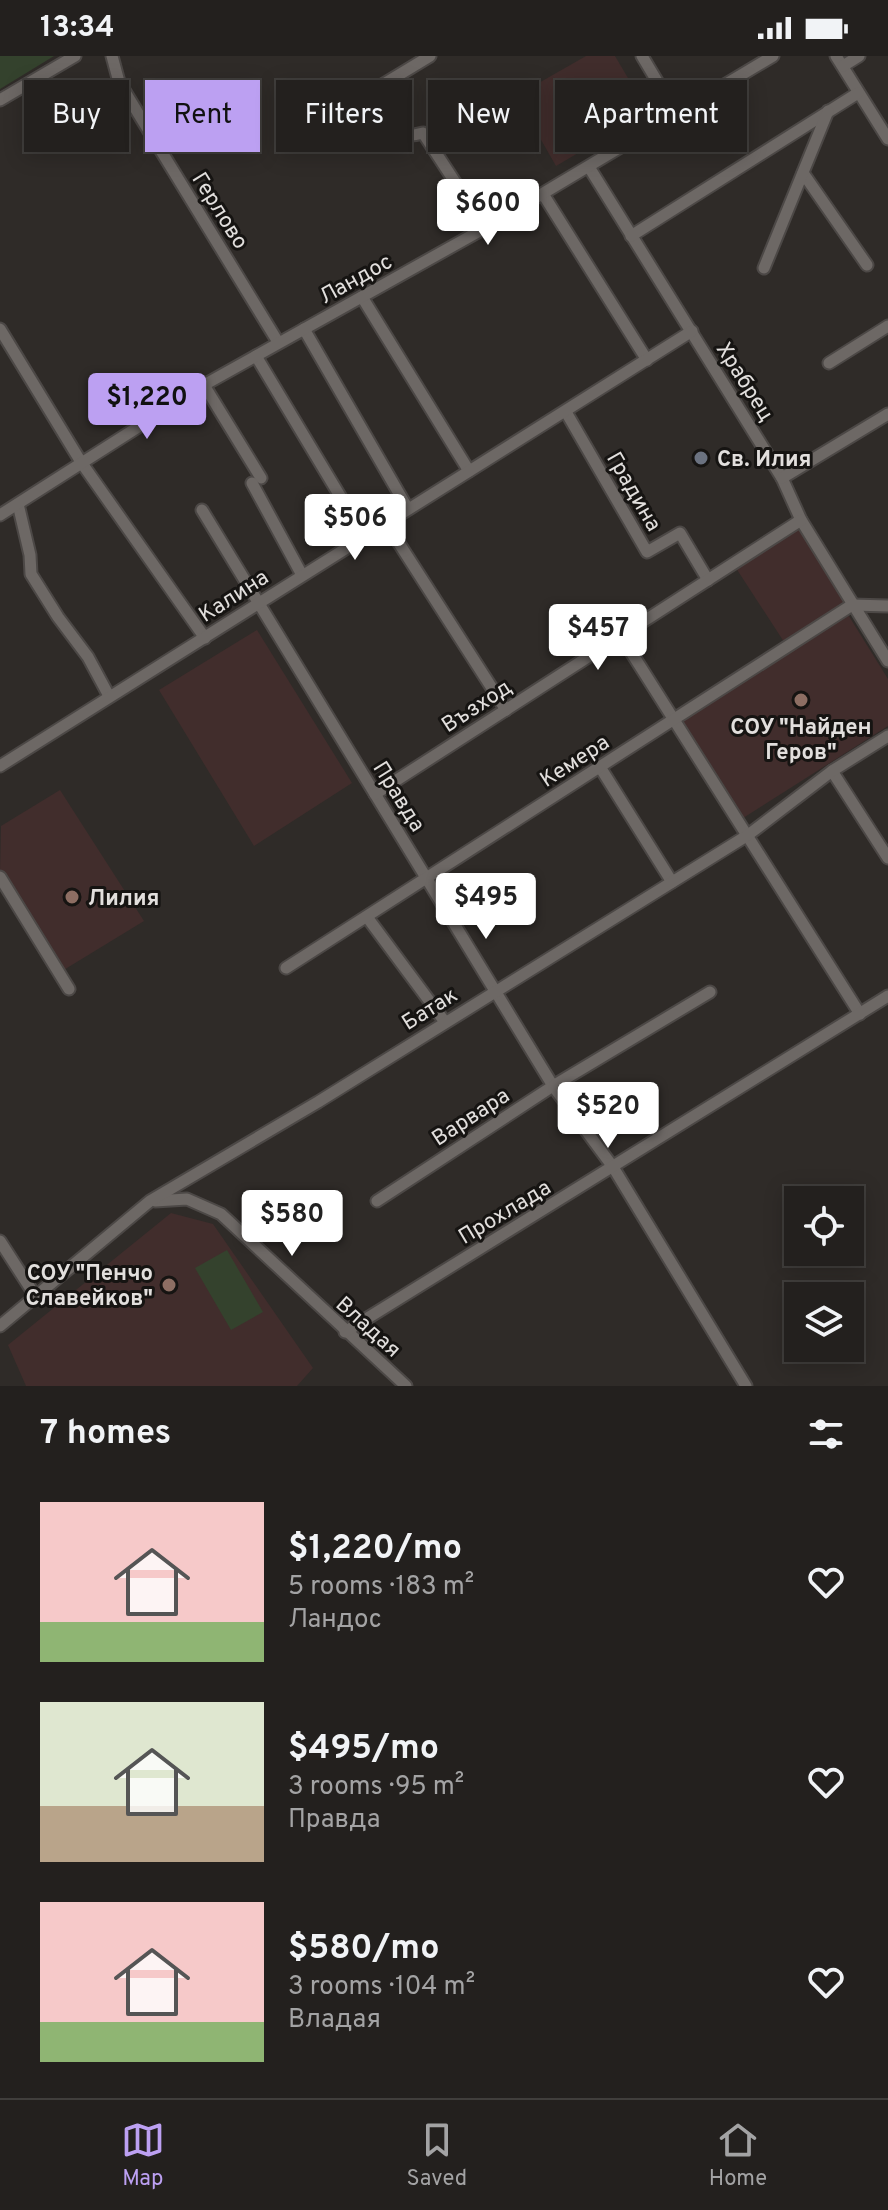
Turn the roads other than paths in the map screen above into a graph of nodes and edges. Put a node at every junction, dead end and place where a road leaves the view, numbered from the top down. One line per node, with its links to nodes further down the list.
1 (75, 56): 11 (street)
2 (112, 56): 27 (street, Герлово)
3 (430, 56): 18 (street)
4 (642, 56): 8 (street)
5 (773, 56): 9 (street, Ландос)
6 (859, 56): 7 (street)
7 (840, 61): 10 (street)
8 (656, 80)
9 (732, 80)
10 (858, 93): 12 (street); 13 (street)
11 (0, 100)
12 (828, 111): 16 (street); 19 (street)
13 (888, 139)
14 (613, 152): 15 (street, Ландос)
15 (589, 167): 17 (street, Ландос); 19 (street, Храбрец)
16 (803, 173): 20 (street); 21 (street)
17 (543, 194): 18 (street, Ландос); 29 (street)
18 (485, 228): 22 (street, Ландос)
19 (631, 236): 26 (street, Храбрец)
20 (867, 265)
21 (764, 268)
22 (362, 297): 25 (street, Ландос); 35 (street)
23 (888, 326): 30 (street)
24 (0, 329): 34 (street)
25 (304, 329): 27 (street, Ландос); 38 (street)
26 (692, 331): 29 (street, Калина); 36 (street, Храбрец)
27 (278, 342): 28 (street, Ландос)
28 (256, 356): 31 (street, Ландос); 43 (street)
29 (647, 360): 32 (street, Калина)
30 (829, 363)
31 (204, 385): 34 (street, Ландос); 44 (street)
32 (566, 412): 35 (street, Калина); 45 (street, Градина)
33 (888, 414): 36 (street)
34 (81, 462): 37 (street, Ландос); 50 (street)
35 (469, 471): 38 (street, Калина)
36 (782, 478): 41 (street, Храбрец)
37 (18, 504): 40 (street, Ландос); 52 (street)
38 (408, 509): 42 (street, Калина)
39 (202, 510): 46 (street, Правда)
40 (0, 515)
41 (801, 520): 45 (street, Възход); 47 (street, Храбрец)
42 (386, 523): 43 (street, Калина); 53 (street)
43 (364, 536): 44 (street, Калина)
44 (302, 575): 46 (street, Калина)
45 (708, 580): 49 (street, Възход)
46 (257, 603): 50 (street, Калина); 59 (street, Правда)
47 (852, 605): 48 (street); 51 (street, Храбрец); 54 (street, Кемера)
48 (888, 606)
49 (621, 636): 53 (street, Възход); 54 (street)
50 (205, 638): 52 (street, Калина)
51 (888, 661)
52 (109, 696): 56 (street, Калина)
53 (506, 710): 59 (street, Възход)
54 (673, 720): 57 (street, Кемера); 60 (street)
55 (888, 736): 58 (street, Батак)
56 (0, 766)
57 (600, 767): 63 (street, Кемера); 64 (street)
58 (832, 771): 60 (street, Батак); 61 (street)
59 (375, 794): 63 (street, Правда)
60 (748, 835): 64 (street, Батак); 71 (street)
61 (888, 858)
62 (0, 877): 67 (street)
63 (428, 877): 65 (street, Кемера); 68 (street, Правда)
64 (672, 882): 68 (street, Батак)
65 (367, 917): 66 (street, Кемера); 72 (street)
66 (286, 968)
67 (69, 989)
68 (495, 990): 72 (street, Батак); 73 (street, Правда)
69 (710, 992): 73 (street, Варвара)
70 (888, 996): 71 (street, Прохлада)
71 (860, 1014): 74 (street, Прохлада)
72 (445, 1022): 75 (street, Батак)
73 (553, 1086): 74 (street, Правда); 76 (street, Варвара)
74 (613, 1167): 80 (street, Прохлада); 82 (street, Правда)
75 (150, 1201): 78 (street, Батак); 80 (street, Владая)
76 (377, 1201)
77 (0, 1241): 78 (street)
78 (36, 1297): 79 (street, Батак)
79 (0, 1326)
80 (345, 1332): 81 (street, Владая)
81 (406, 1386)
82 (746, 1386)

